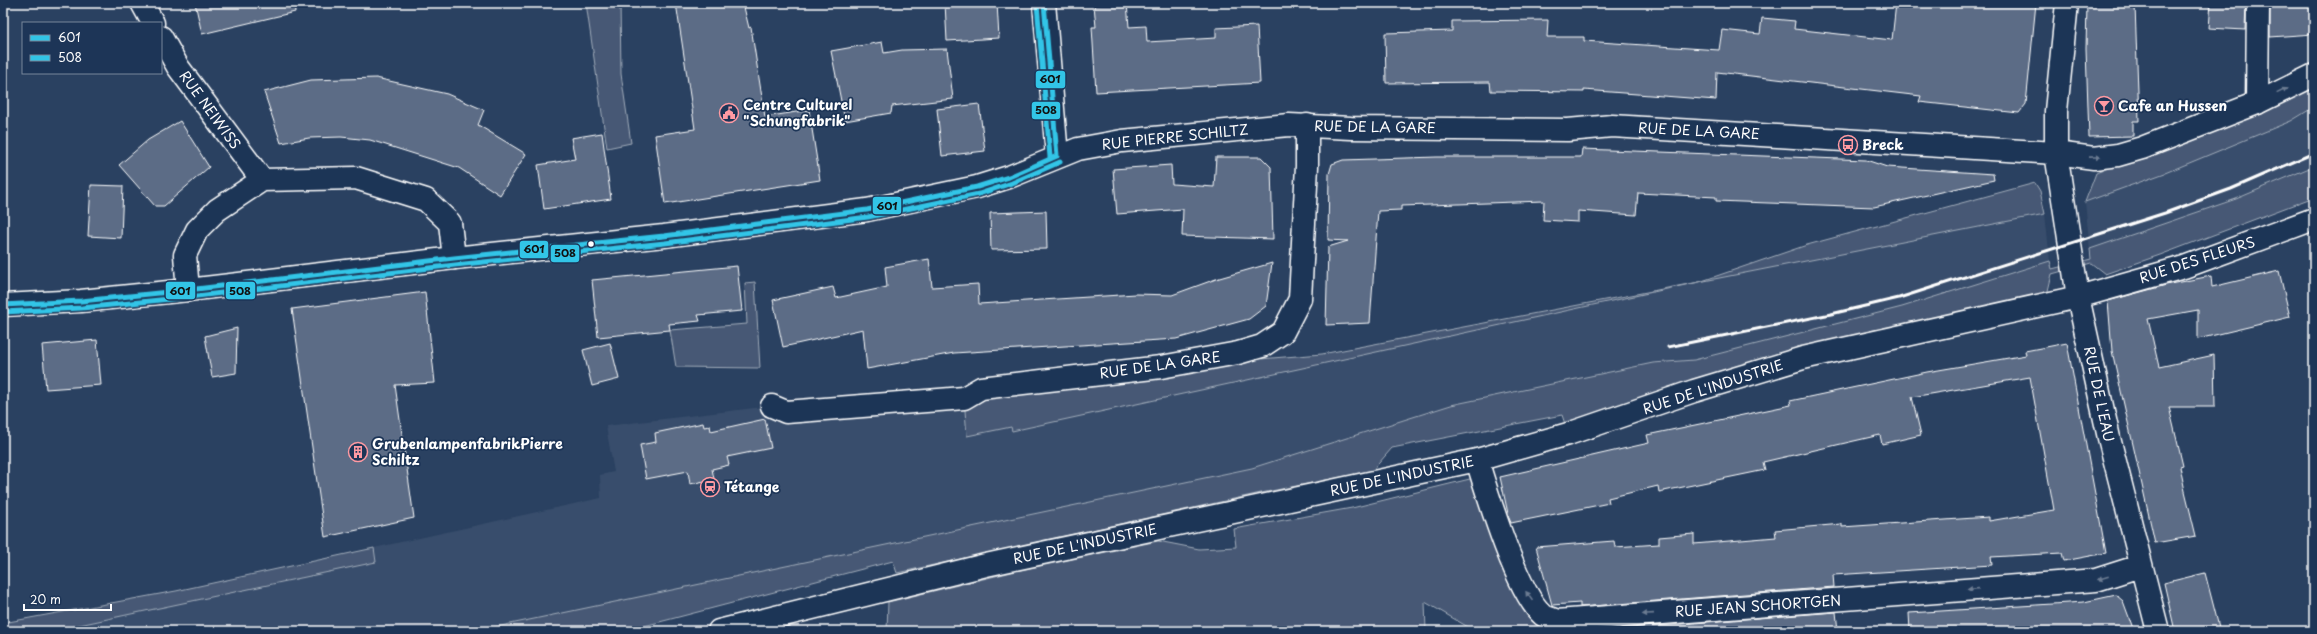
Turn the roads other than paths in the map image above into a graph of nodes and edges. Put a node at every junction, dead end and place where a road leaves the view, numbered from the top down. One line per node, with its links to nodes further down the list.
1 (142, 3): 5 (street)
2 (1044, 3): 11 (street)
3 (2067, 3): 10 (street, RUE DE L'EAU)
4 (2258, 3): 8 (street)
5 (152, 22)
6 (162, 39): 12 (street, RUE NEIWISS)
7 (2314, 76): 8 (street, RUE DE LA GARE, one-way to 7)
8 (2257, 102): 10 (street, RUE DE LA GARE, one-way to 8)
9 (1307, 125): 10 (street, RUE DE LA GARE); 11 (street, RUE PIERRE SCHILTZ); 18 (street, RUE DE LA GARE)
10 (2056, 153): 16 (street, RUE DE L'EAU)
11 (1057, 156): 14 (street, RUE PIERRE SCHILTZ)
12 (262, 180): 14 (street); 15 (street)
13 (2314, 219): 16 (street, RUE DES FLEURS)
14 (454, 258): 15 (street, RUE PIERRE SCHILTZ)
15 (188, 290): 17 (street, RUE PIERRE SCHILTZ)
16 (2078, 297): 19 (street, RUE DE L'INDUSTRIE); 20 (street, RUE DE L'EAU)
17 (3, 305)
18 (772, 406)
19 (1477, 460): 20 (street, RUE JEAN SCHORTGEN, one-way to 19); 21 (street, RUE DE L'INDUSTRIE)
20 (2140, 566): 22 (street, RUE DE L'EAU)
21 (719, 631)
22 (2158, 631)

